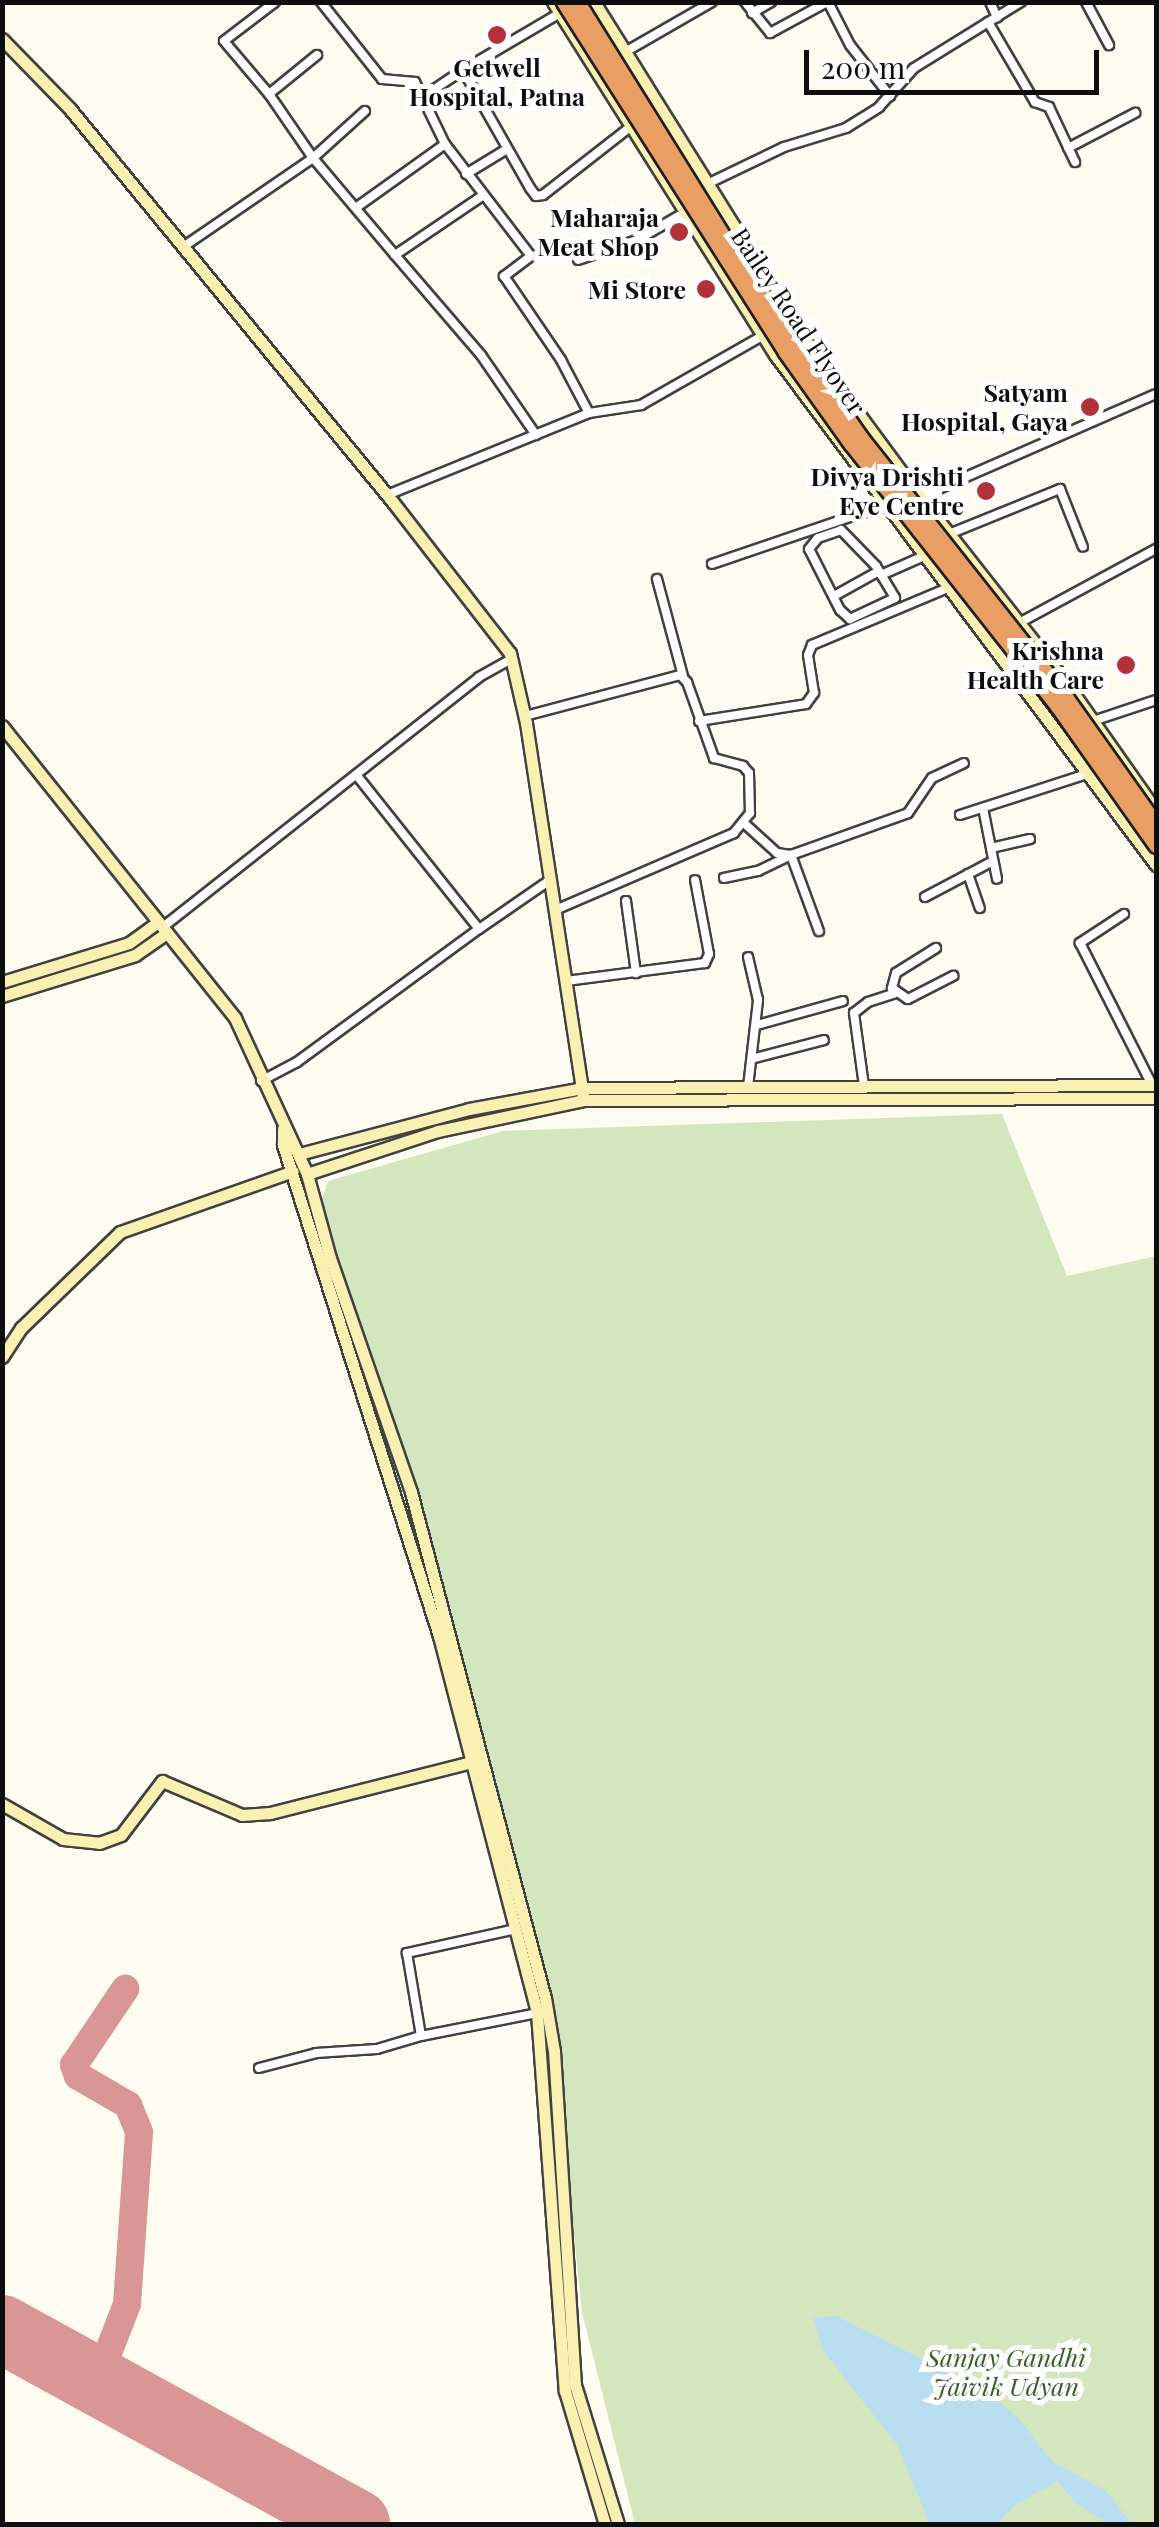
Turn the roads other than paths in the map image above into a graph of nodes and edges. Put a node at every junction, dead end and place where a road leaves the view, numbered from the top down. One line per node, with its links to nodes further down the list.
1 (275, 2): 21 (street)
2 (321, 2): 22 (street)
3 (578, 2): 76 (highway, Bailey Road Flyover, bridge)
4 (594, 2): 18 (main road)
5 (712, 2): 18 (street)
6 (745, 2): 13 (street)
7 (771, 2): 13 (street)
8 (827, 2): 13 (street); 23 (street)
9 (990, 2): 14 (street)
10 (1021, 2): 14 (street)
11 (1086, 2): 17 (street)
12 (559, 6): 20 (street); 26 (main road); 78 (highway, Bailey Road Flyover, bridge)
13 (752, 13)
14 (997, 17): 15 (street)
15 (988, 22): 23 (street); 28 (street)
16 (2, 40): 38 (main road)
17 (1109, 45)
18 (625, 52): 33 (main road)
19 (317, 55): 21 (street)
20 (463, 70): 22 (street); 29 (street)
21 (269, 94): 30 (street)
22 (424, 96): 27 (street)
23 (890, 96): 33 (street)
24 (365, 112): 30 (street)
25 (1135, 114): 28 (street)
26 (630, 127): 29 (street); 35 (main road)
27 (445, 144): 32 (street); 36 (street)
28 (1068, 148): 31 (street)
29 (507, 149): 32 (street)
30 (313, 158): 36 (street); 38 (street)
31 (1075, 162)
32 (466, 174): 34 (street)
33 (708, 183): 35 (street); 41 (main road)
34 (482, 196): 39 (street); 44 (street)
35 (676, 200): 37 (main road)
36 (358, 207): 39 (street)
37 (684, 213): 40 (street); 42 (main road)
38 (183, 247): 48 (main road)
39 (395, 255): 45 (street)
40 (578, 260)
41 (790, 315): 42 (street); 46 (main road)
42 (763, 336): 44 (street); 47 (main road)
43 (1156, 394): 49 (street)
44 (589, 413): 45 (street)
45 (536, 435): 48 (street)
46 (882, 445): 47 (main road); 49 (main road)
47 (855, 465): 50 (main road)
48 (387, 495): 62 (main road)
49 (920, 498): 51 (main road)
50 (885, 505): 54 (main road); 56 (street)
51 (949, 534): 52 (street); 55 (main road)
52 (1083, 547)
53 (1156, 549): 61 (street)
54 (924, 556): 57 (street); 59 (main road)
55 (971, 562): 59 (main road); 61 (main road)
56 (712, 564)
57 (880, 573): 60 (street); 60 (street); 60 (street)
58 (657, 578): 63 (street)
59 (947, 582): 66 (street); 70 (main road)
60 (834, 596)
61 (1019, 623): 67 (main road)
62 (512, 660): 65 (main road); 71 (street)
63 (683, 676): 65 (street); 66 (street)
64 (1156, 700): 67 (street)
65 (525, 716): 86 (main road)
66 (699, 721): 75 (street)
67 (1093, 721): 73 (main road)
68 (2, 726): 93 (main road)
69 (964, 762): 80 (street)
70 (1090, 773): 72 (street); 82 (main road)
71 (358, 776): 93 (street); 94 (street)
72 (982, 808): 74 (street); 79 (street)
73 (1156, 811)
74 (960, 815)
75 (745, 824): 80 (street); 91 (street)
76 (1156, 825)
77 (1030, 840): 79 (street)
78 (1156, 845)
79 (990, 848): 81 (street)
80 (791, 856): 84 (street); 95 (street)
81 (993, 861): 83 (street); 85 (street)
82 (1156, 865)
83 (968, 874): 88 (street); 90 (street)
84 (724, 878)
85 (997, 879)
86 (551, 880): 91 (main road); 94 (street)
87 (694, 880): 98 (street)
88 (925, 897)
89 (626, 901): 98 (street)
90 (980, 908)
91 (555, 910): 100 (main road)
92 (1124, 914): 109 (street)
93 (163, 927): 101 (main road); 103 (main road); 108 (main road)
94 (479, 929): 108 (street)
95 (819, 931)
96 (936, 948): 102 (street)
97 (748, 958): 105 (street)
98 (636, 973): 100 (street)
99 (953, 976): 102 (street)
100 (566, 981): 112 (main road)
101 (2, 982)
102 (895, 993): 111 (street)
103 (2, 996)
104 (843, 1001): 105 (street)
105 (757, 1025): 107 (street)
106 (824, 1040): 107 (street)
107 (754, 1058): 110 (street)
108 (261, 1081): 114 (main road)
109 (1154, 1084): 111 (main road)
110 (748, 1087): 111 (main road); 112 (main road)
111 (869, 1090): 112 (main road); 113 (main road)
112 (583, 1094): 115 (main road); 117 (main road)
113 (1156, 1098)
114 (289, 1143): 115 (main road); 116 (main road)
115 (299, 1154): 117 (main road)
116 (292, 1171): 118 (main road); 119 (main road)
117 (307, 1174): 119 (main road)
118 (2, 1356)
119 (444, 1635): 120 (main road); 121 (main road)
120 (484, 1759): 121 (main road); 128 (main road)
121 (470, 1762): 122 (main road); 123 (main road)
122 (2, 1804)
123 (516, 1930): 124 (main road); 125 (street)
124 (536, 2013): 125 (street); 127 (main road)
125 (422, 2036): 126 (street)
126 (259, 2068)
127 (606, 2524)
128 (618, 2524)

